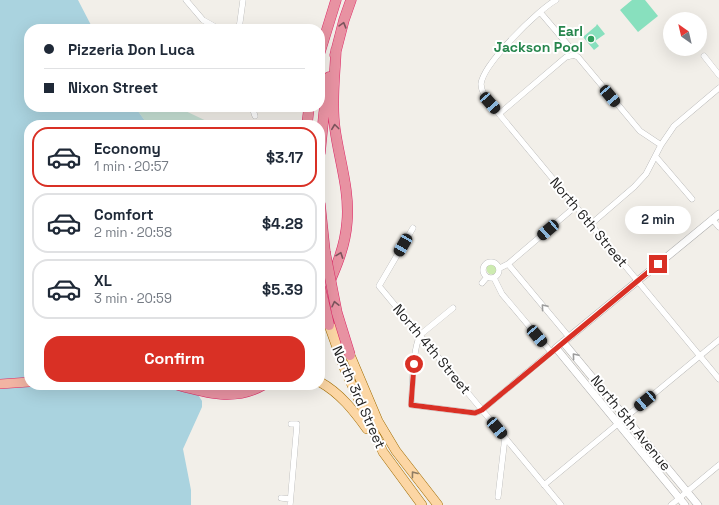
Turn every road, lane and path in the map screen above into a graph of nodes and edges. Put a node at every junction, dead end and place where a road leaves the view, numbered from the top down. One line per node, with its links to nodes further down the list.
1 (186, 0): 7 (street)
2 (243, 0): 8 (street)
3 (336, 0): 9 (highway)
4 (352, 0): 11 (highway, one-way to 4)
5 (556, 0): 6 (street, North 6th Street)
6 (540, 12): 10 (street); 17 (street, North 6th Street)
7 (210, 24)
8 (240, 24)
9 (325, 36)
10 (568, 45)
11 (336, 50): 15 (highway); 34 (highway, one-way to 11)
12 (704, 56): 13 (street)
13 (719, 75)
14 (719, 88): 19 (street)
15 (325, 109)
16 (254, 112): 18 (street)
17 (499, 114): 19 (street); 22 (street, North 6th Street)
18 (255, 116)
19 (661, 145): 20 (street)
20 (656, 157): 21 (street); 25 (street)
21 (692, 199)
22 (576, 206): 25 (street, North 6th Street); 29 (street)
23 (719, 214): 24 (street)
24 (712, 219): 27 (street); 32 (street)
25 (591, 224): 32 (street, North 6th Street)
26 (413, 228): 37 (street, North 4th Street)
27 (719, 228)
28 (325, 252): 41 (highway, one-way to 28, bridge)
29 (508, 264): 30 (street); 38 (street, one-way to 29)
30 (500, 268): 31 (street); 31 (street)
31 (491, 277): 33 (street); 40 (street)
32 (638, 281): 38 (street); 42 (street, North 6th Street)
33 (482, 283)
34 (325, 292)
35 (454, 308): 37 (street)
36 (325, 327): 41 (main road, North 3rd Street, bridge); 54 (main road, North 3rd Street)
37 (420, 335): 49 (street, North 4th Street); 49 (street)
38 (566, 339): 40 (street); 50 (street, North 5th Avenue, one-way to 38)
39 (719, 340): 42 (street)
40 (553, 350): 49 (street); 51 (street, North 5th Avenue)
41 (350, 355): 63 (main road, North 3rd Street, one-way to 41)
42 (700, 356): 43 (street, North 6th Street); 50 (street)
43 (719, 379)
44 (24, 382): 45 (highway)
45 (0, 384)
46 (325, 385): 54 (main road)
47 (197, 390): 48 (highway)
48 (250, 390)
49 (482, 410): 53 (street, North 4th Street)
50 (626, 417): 51 (street); 57 (street, North 5th Avenue)
51 (618, 423): 56 (street); 60 (street, North 5th Avenue)
52 (294, 424): 61 (street)
53 (505, 437): 56 (street, North 4th Street); 58 (street)
54 (383, 452): 62 (main road, North 3rd Street)
55 (719, 465): 57 (street)
56 (544, 485): 64 (street, North 4th Street)
57 (687, 492): 60 (street); 67 (street, North 5th Avenue)
58 (498, 497)
59 (281, 498): 61 (street)
60 (680, 498): 65 (street); 66 (street, North 5th Avenue)
61 (290, 502)
62 (422, 505)
63 (438, 505)
64 (561, 505)
65 (671, 505)
66 (685, 505)
67 (698, 505)

